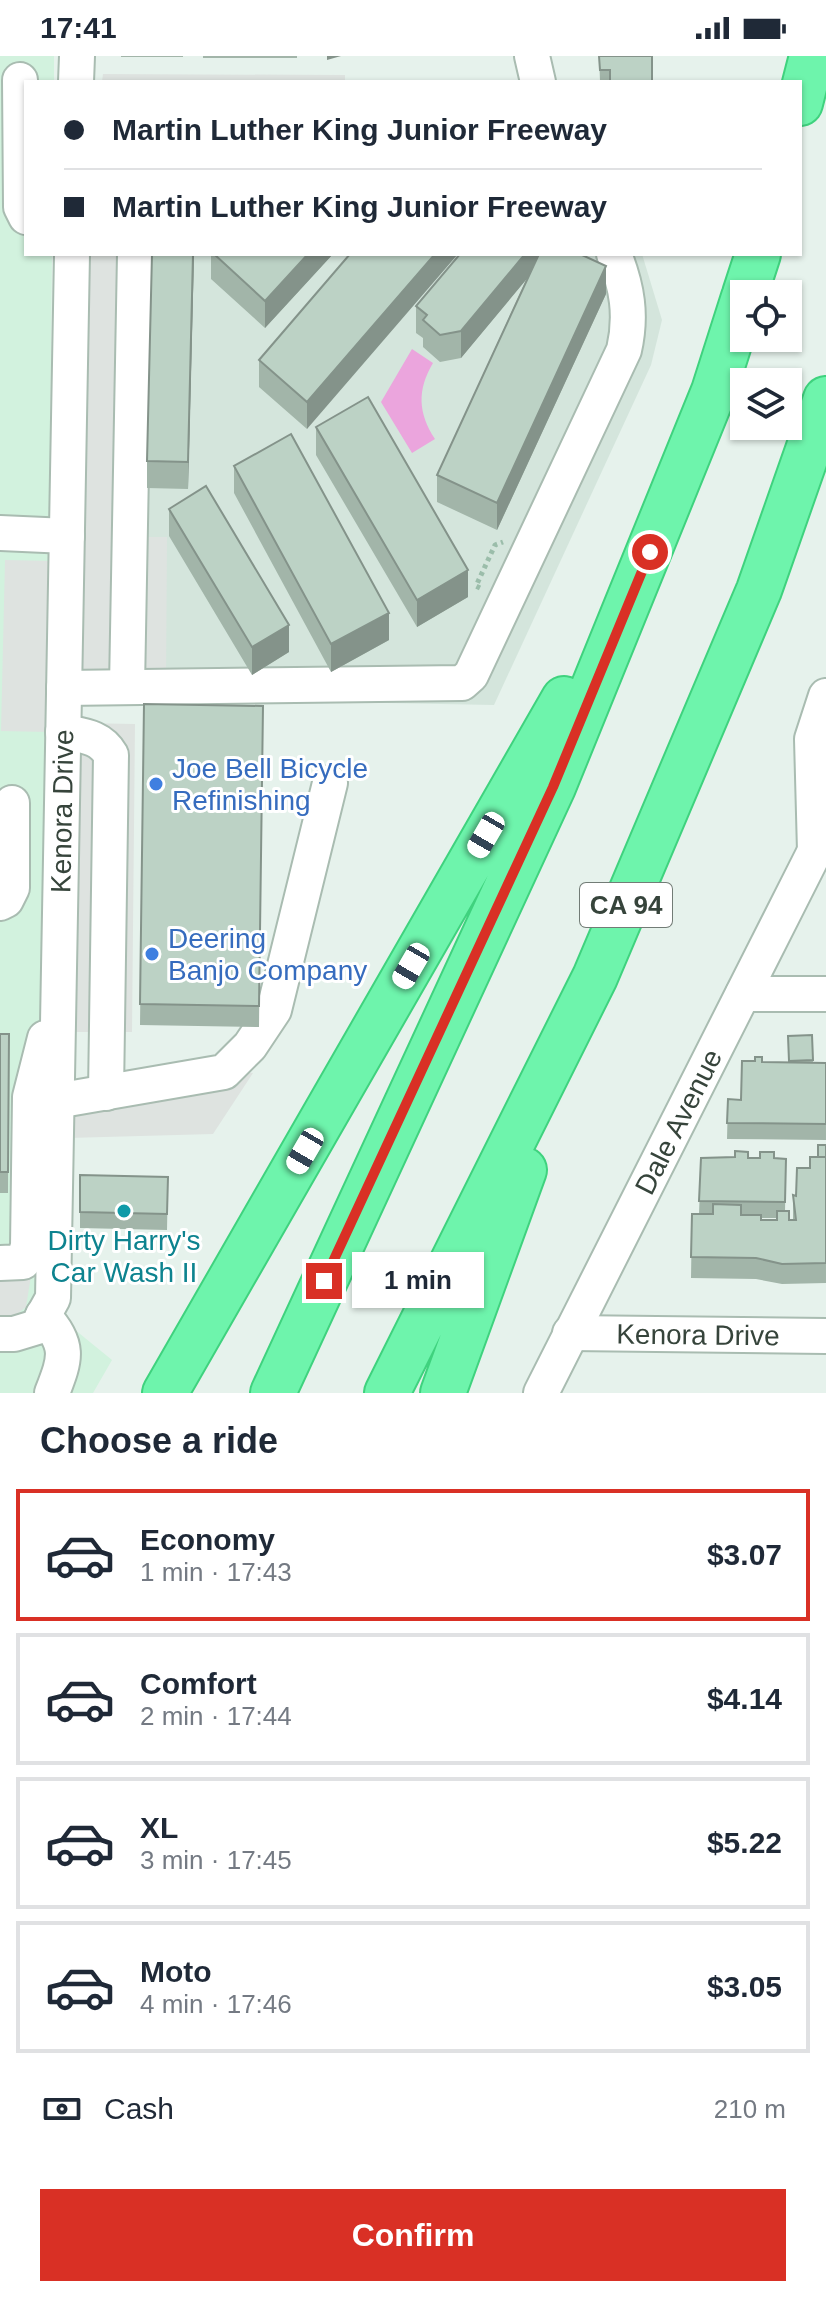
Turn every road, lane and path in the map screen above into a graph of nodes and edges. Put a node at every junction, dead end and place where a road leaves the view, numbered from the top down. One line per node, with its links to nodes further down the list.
1 (77, 56): 5 (street)
2 (532, 56): 6 (street)
3 (812, 56): 7 (highway)
4 (20, 80): 8 (street)
5 (76, 80)
6 (538, 80)
7 (802, 95)
8 (24, 213)
9 (72, 256): 17 (street, Kenora Drive)
10 (135, 256): 19 (street)
11 (615, 256): 19 (street)
12 (757, 256): 13 (highway)
13 (749, 280)
14 (730, 340): 18 (highway)
15 (826, 399): 27 (highway, CA 94)
16 (0, 533): 17 (street)
17 (67, 536): 20 (street, Kenora Drive)
18 (650, 552): 40 (highway); 41 (highway)
19 (127, 687): 20 (street)
20 (64, 688): 22 (street, Kenora Drive)
21 (826, 696): 25 (street)
22 (63, 732): 31 (street, Kenora Drive); 32 (street)
23 (330, 783): 32 (street)
24 (12, 803): 26 (street)
25 (820, 840): 29 (street, Dale Avenue)
26 (0, 903)
27 (595, 977): 42 (highway, CA 94); 43 (highway)
28 (826, 977): 29 (street)
29 (749, 982): 30 (street); 36 (street, Dale Avenue)
30 (826, 994)
31 (58, 996): 33 (street, Kenora Drive); 34 (street)
32 (106, 1093): 33 (street)
33 (56, 1101): 35 (street, Kenora Drive)
34 (12, 1263)
35 (43, 1315): 37 (street); 39 (street)
36 (570, 1333): 38 (street, Kenora Drive); 44 (street, Dale Avenue)
37 (0, 1334)
38 (826, 1336)
39 (52, 1393)
40 (165, 1393)
41 (273, 1393)
42 (387, 1393)
43 (443, 1393)
44 (541, 1393)

